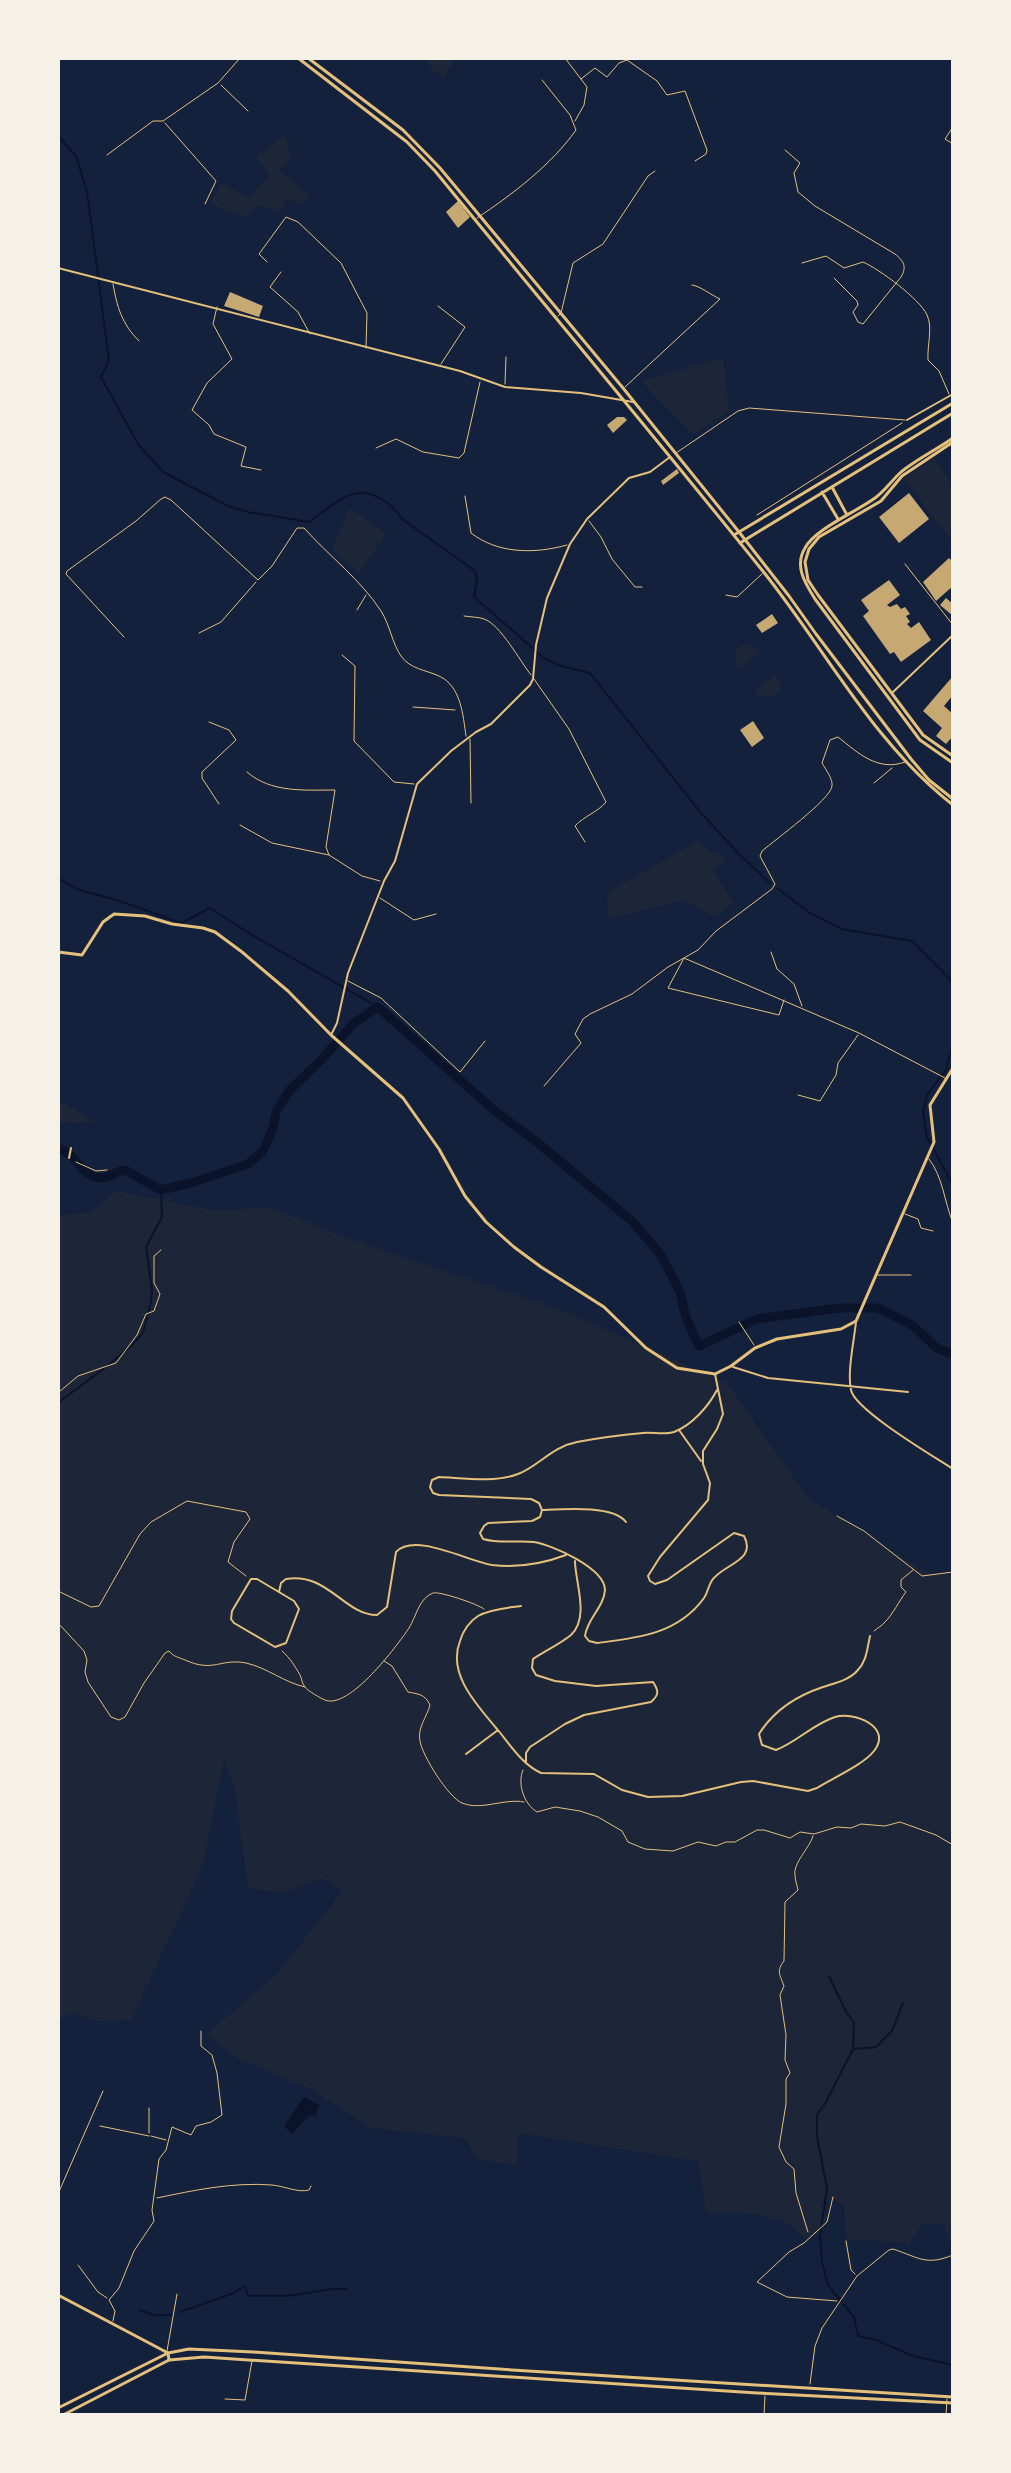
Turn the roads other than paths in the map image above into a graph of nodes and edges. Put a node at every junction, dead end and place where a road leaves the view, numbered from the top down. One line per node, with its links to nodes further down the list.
1 (240, 58): 10 (lane)
2 (298, 58): 6 (main road)
3 (308, 58): 5 (main road)
4 (565, 58): 7 (lane)
5 (320, 67): 6 (street); 19 (main road)
6 (316, 72): 19 (main road)
7 (581, 79): 11 (lane); 16 (lane)
8 (542, 80): 11 (lane)
9 (953, 117): 12 (lane)
10 (163, 121): 15 (lane); 18 (lane)
11 (574, 123): 19 (lane)
12 (953, 127): 13 (lane)
13 (953, 144)
14 (785, 150): 26 (lane)
15 (107, 155)
16 (695, 161)
17 (655, 171): 30 (lane)
18 (205, 204)
19 (477, 218): 30 (main road); 31 (main road)
20 (267, 262): 34 (lane)
21 (802, 263): 26 (lane)
22 (58, 268): 25 (street)
23 (281, 272): 32 (lane)
24 (834, 278): 26 (lane)
25 (112, 281): 29 (street); 33 (lane)
26 (895, 284): 40 (lane)
27 (692, 285): 39 (lane)
28 (438, 306): 36 (lane)
29 (217, 307): 32 (street); 49 (lane)
30 (561, 313): 31 (lane); 39 (main road)
31 (555, 319): 41 (main road)
32 (310, 334): 34 (street)
33 (139, 341)
34 (366, 348): 36 (street)
35 (506, 357): 38 (lane)
36 (439, 367): 37 (street)
37 (481, 379): 38 (street); 47 (lane)
38 (505, 387): 41 (street)
39 (623, 388): 42 (main road)
40 (951, 395): 45 (street)
41 (624, 402): 42 (street); 48 (main road)
42 (634, 402): 48 (main road)
43 (953, 403): 57 (main road)
44 (953, 413): 50 (main road)
45 (907, 420): 48 (lane)
46 (953, 440): 53 (main road); 56 (main road)
47 (376, 448)
48 (673, 455): 54 (street); 57 (main road); 58 (main road)
49 (261, 470)
50 (831, 487): 51 (main road); 53 (main road)
51 (822, 492): 55 (main road); 59 (main road)
52 (465, 496): 60 (lane)
53 (848, 516): 55 (main road); 56 (main road)
54 (587, 519): 60 (street); 64 (lane)
55 (839, 521): 56 (main road); 76 (main road)
56 (846, 523): 75 (main road)
57 (739, 532): 58 (main road); 59 (main road)
58 (734, 535): 59 (main road)
59 (742, 541): 62 (main road); 80 (main road)
60 (570, 544): 74 (street)
61 (905, 564): 69 (lane)
62 (764, 573): 66 (lane); 80 (main road)
63 (258, 580): 65 (lane); 70 (lane); 72 (lane)
64 (642, 587)
65 (368, 593): 67 (lane); 78 (lane)
66 (726, 595)
67 (357, 610)
68 (464, 616): 74 (lane)
69 (953, 625)
70 (199, 633)
71 (953, 635): 75 (street)
72 (124, 637)
73 (342, 655): 85 (lane)
74 (533, 679): 78 (street); 91 (lane)
75 (893, 693): 76 (street); 79 (main road)
76 (888, 697): 81 (main road)
77 (209, 722): 88 (lane)
78 (468, 738): 85 (street); 87 (lane)
79 (953, 756)
80 (908, 760): 82 (lane); 86 (main road); 89 (main road)
81 (953, 763)
82 (894, 766): 84 (lane); 98 (lane)
83 (247, 772): 92 (lane)
84 (874, 783)
85 (417, 784): 93 (street)
86 (953, 799)
87 (471, 803)
88 (219, 804)
89 (953, 805)
90 (240, 825): 92 (lane)
91 (585, 842)
92 (329, 855): 93 (lane)
93 (384, 881): 94 (street)
94 (378, 897): 95 (lane); 99 (street)
95 (436, 914)
96 (58, 952): 103 (main road)
97 (771, 952): 101 (lane)
98 (684, 958): 100 (lane); 100 (lane); 107 (lane)
99 (346, 979): 103 (street); 104 (lane)
100 (784, 1000): 101 (lane)
101 (803, 1009): 102 (lane)
102 (859, 1033): 106 (lane); 108 (lane)
103 (331, 1035): 123 (main road)
104 (485, 1041)
105 (953, 1068): 106 (main road)
106 (947, 1079): 110 (main road)
107 (544, 1086)
108 (798, 1095)
109 (71, 1148): 111 (street)
110 (927, 1156): 114 (main road); 115 (lane)
111 (70, 1157)
112 (76, 1162): 113 (lane)
113 (107, 1170)
114 (903, 1213): 116 (lane); 117 (main road)
115 (953, 1223)
116 (933, 1231)
117 (876, 1275): 118 (lane); 119 (main road)
118 (911, 1275)
119 (856, 1321): 121 (main road); 124 (street)
120 (739, 1322): 121 (lane)
121 (755, 1348): 122 (main road)
122 (731, 1366): 123 (main road); 124 (street)
123 (715, 1374): 125 (street)
124 (850, 1386): 126 (street); 129 (street)
125 (717, 1390): 127 (street); 128 (street)
126 (908, 1392)
127 (679, 1429): 128 (street); 130 (street)
128 (703, 1464): 133 (street)
129 (953, 1469)
130 (542, 1510): 131 (street); 132 (street)
131 (626, 1522)
132 (567, 1554): 133 (street); 134 (street)
133 (575, 1559): 139 (street)
134 (279, 1592): 134 (street)
135 (521, 1606): 137 (street)
136 (870, 1636): 139 (street)
137 (498, 1730): 138 (street); 139 (street)
138 (466, 1754)
139 (526, 1762)
140 (201, 2031): 145 (lane)
141 (103, 2091): 147 (lane)
142 (149, 2108): 144 (lane)
143 (100, 2126): 144 (lane)
144 (149, 2136): 145 (lane)
145 (168, 2140): 149 (lane)
146 (311, 2186): 149 (lane)
147 (58, 2194)
148 (833, 2197): 157 (lane)
149 (155, 2198): 156 (lane)
150 (846, 2241): 153 (lane)
151 (953, 2255): 153 (lane)
152 (78, 2265): 156 (lane)
153 (857, 2276): 157 (lane)
154 (177, 2294): 159 (lane)
155 (58, 2295): 158 (main road)
156 (109, 2300): 158 (lane)
157 (840, 2302): 167 (lane)
158 (113, 2323): 159 (main road)
159 (168, 2353): 161 (main road); 162 (main road); 175 (main road)
160 (252, 2359): 161 (main road); 163 (main road); 172 (lane)
161 (169, 2360): 176 (main road)
162 (512, 2370): 163 (street); 164 (main road)
163 (511, 2377): 165 (main road)
164 (649, 2379): 165 (main road); 166 (main road)
165 (648, 2386): 168 (main road)
166 (757, 2386): 167 (main road); 168 (street)
167 (810, 2388): 170 (lane); 171 (main road)
168 (757, 2393): 169 (main road)
169 (765, 2394): 170 (main road); 177 (lane)
170 (809, 2395): 173 (main road)
171 (950, 2397): 173 (lane)
172 (225, 2399)
173 (947, 2402): 174 (main road); 178 (lane)
174 (953, 2403)
175 (58, 2408)
176 (63, 2415)
177 (764, 2415)
178 (946, 2415)

